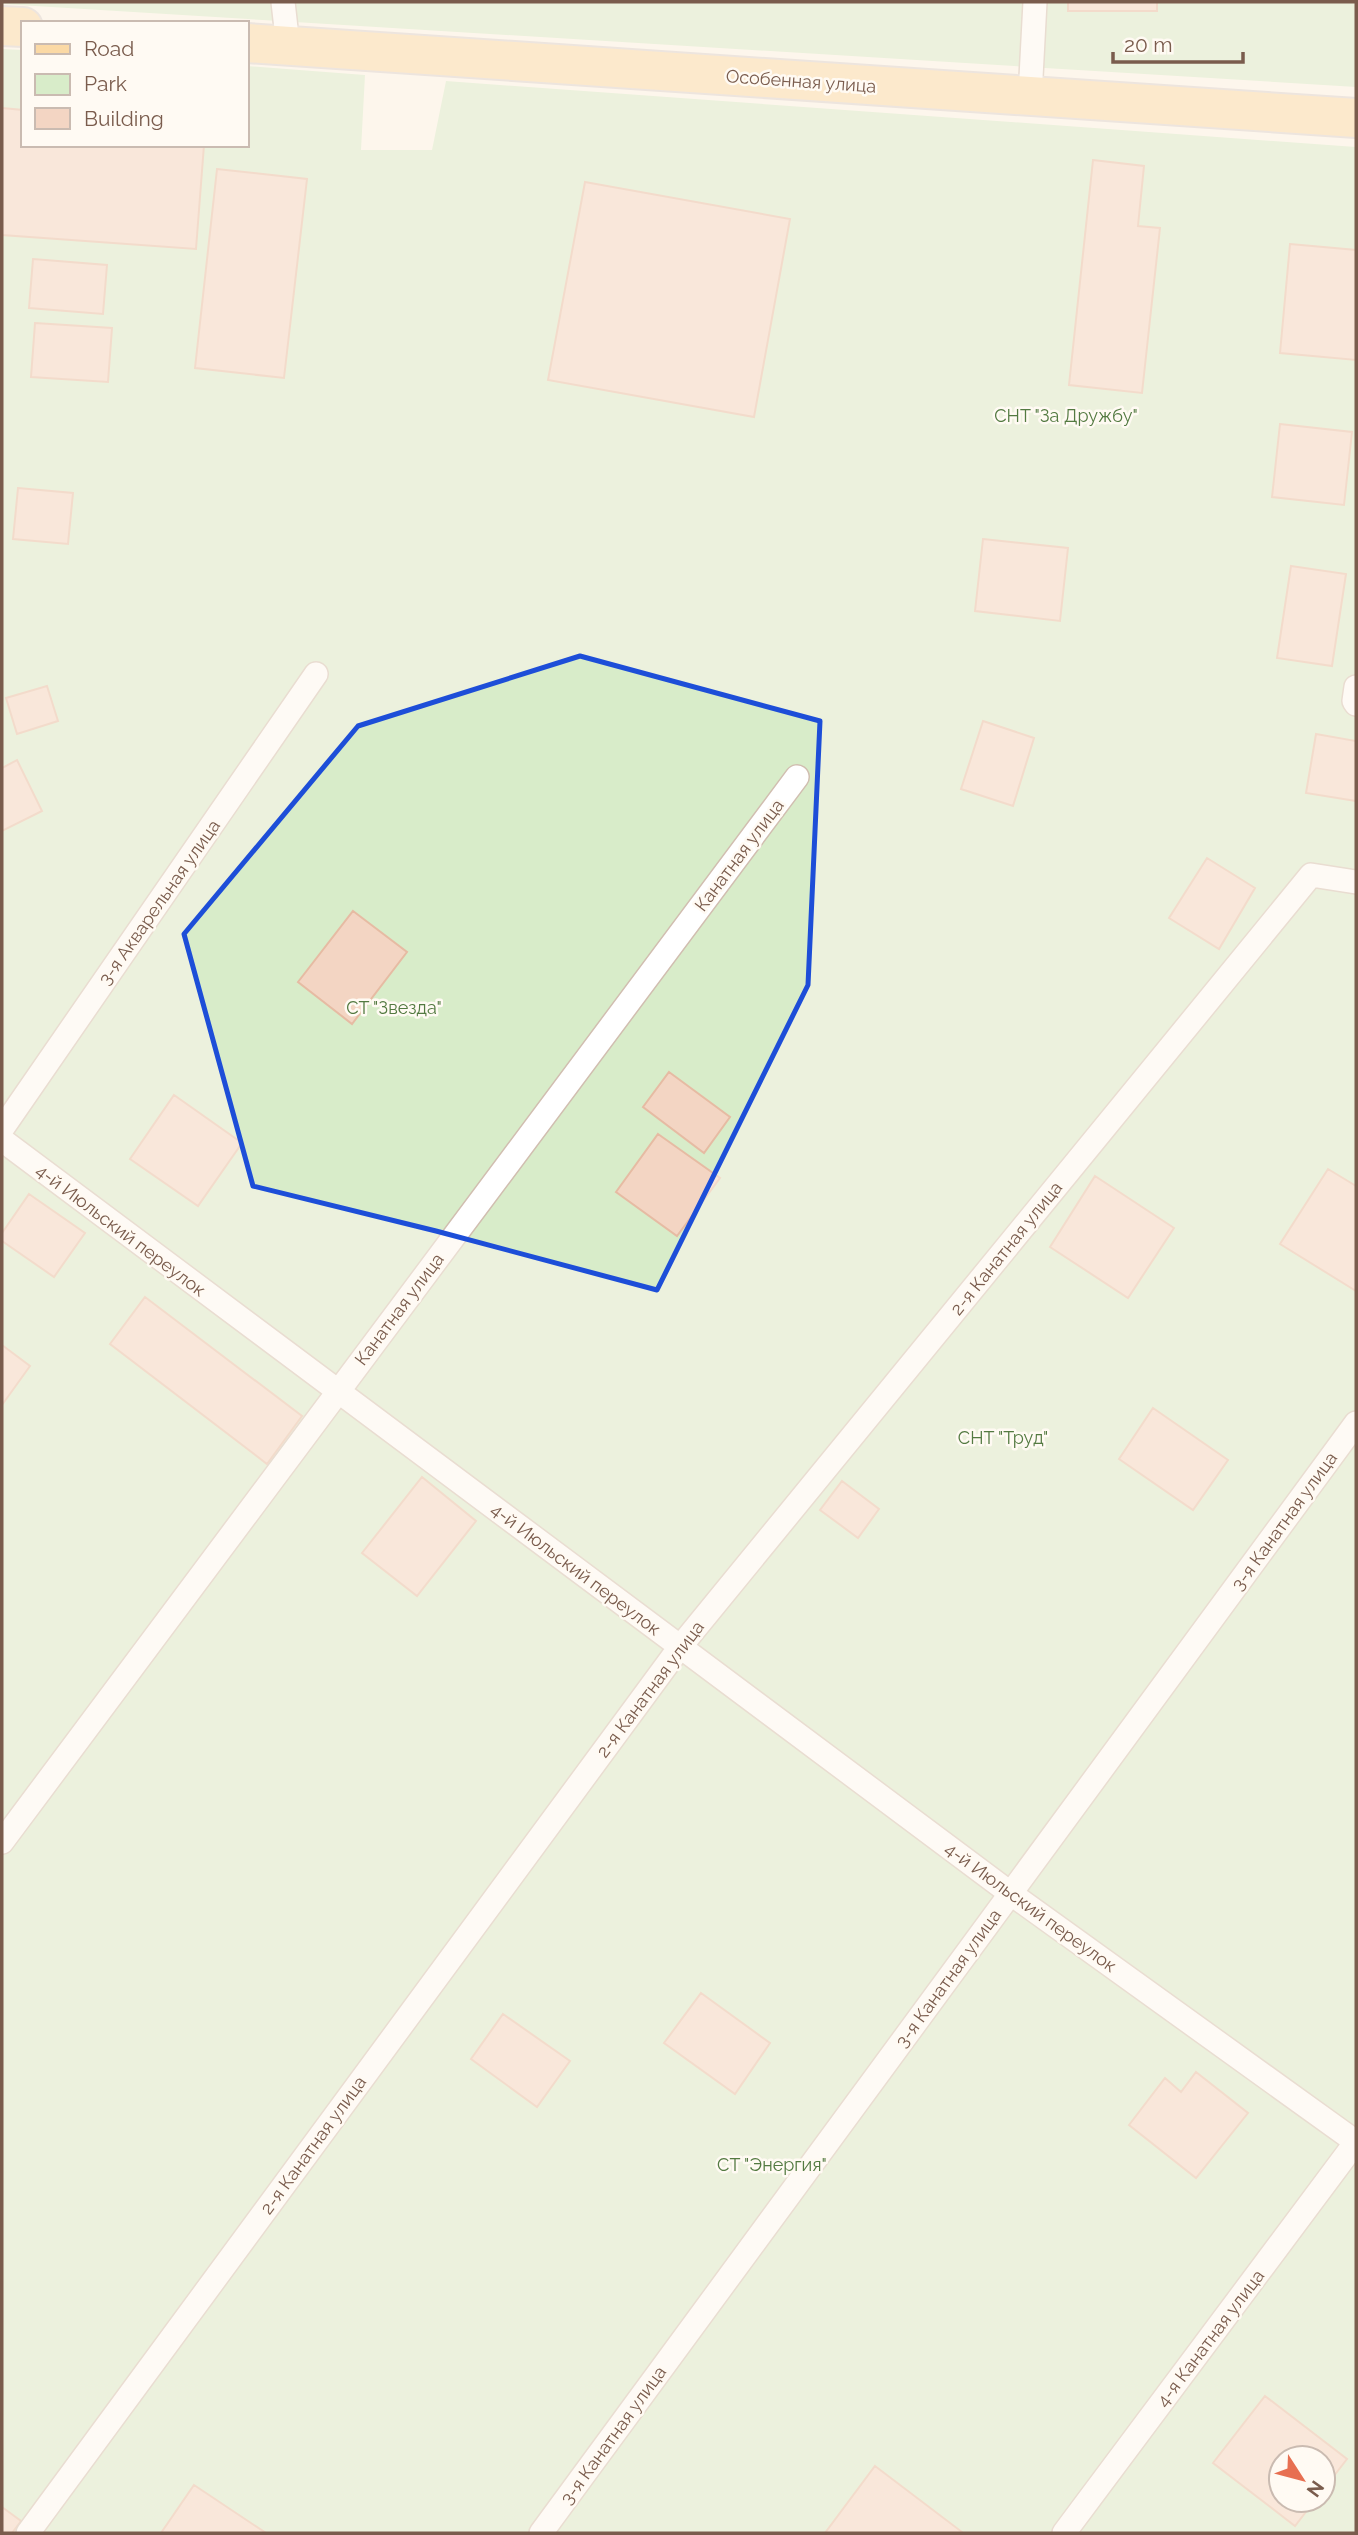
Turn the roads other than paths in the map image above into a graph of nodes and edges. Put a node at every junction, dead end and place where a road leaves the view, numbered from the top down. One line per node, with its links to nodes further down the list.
1 (283, 2): 6 (lane)
2 (1035, 2): 7 (lane)
3 (2, 26): 4 (main road)
4 (21, 27)
5 (248, 43): 6 (main road, Особенная улица)
6 (288, 46): 7 (main road, Особенная улица)
7 (1030, 96): 8 (main road, Особенная улица)
8 (1356, 118)
9 (316, 674): 14 (lane, 3-я Акварельная улица)
10 (1356, 687): 11 (lane)
11 (1356, 704)
12 (797, 777): 16 (lane, Канатная улица)
13 (1356, 882): 18 (lane, 2-я Канатная улица)
14 (2, 1129)
15 (2, 1140): 16 (lane, 4-й Июльский переулок)
16 (338, 1391): 18 (lane, 4-й Июльский переулок); 19 (lane, Канатная улица)
17 (1356, 1423): 20 (lane, 3-я Канатная улица)
18 (680, 1647): 20 (lane, 4-й Июльский переулок); 22 (lane, 2-я Канатная улица)
19 (2, 1842)
20 (1010, 1894): 21 (lane, 4-й Июльский переулок); 23 (lane, 3-я Канатная улица)
21 (1356, 2142): 24 (lane, 4-я Канатная улица)
22 (28, 2533)
23 (541, 2533)
24 (1064, 2533)

